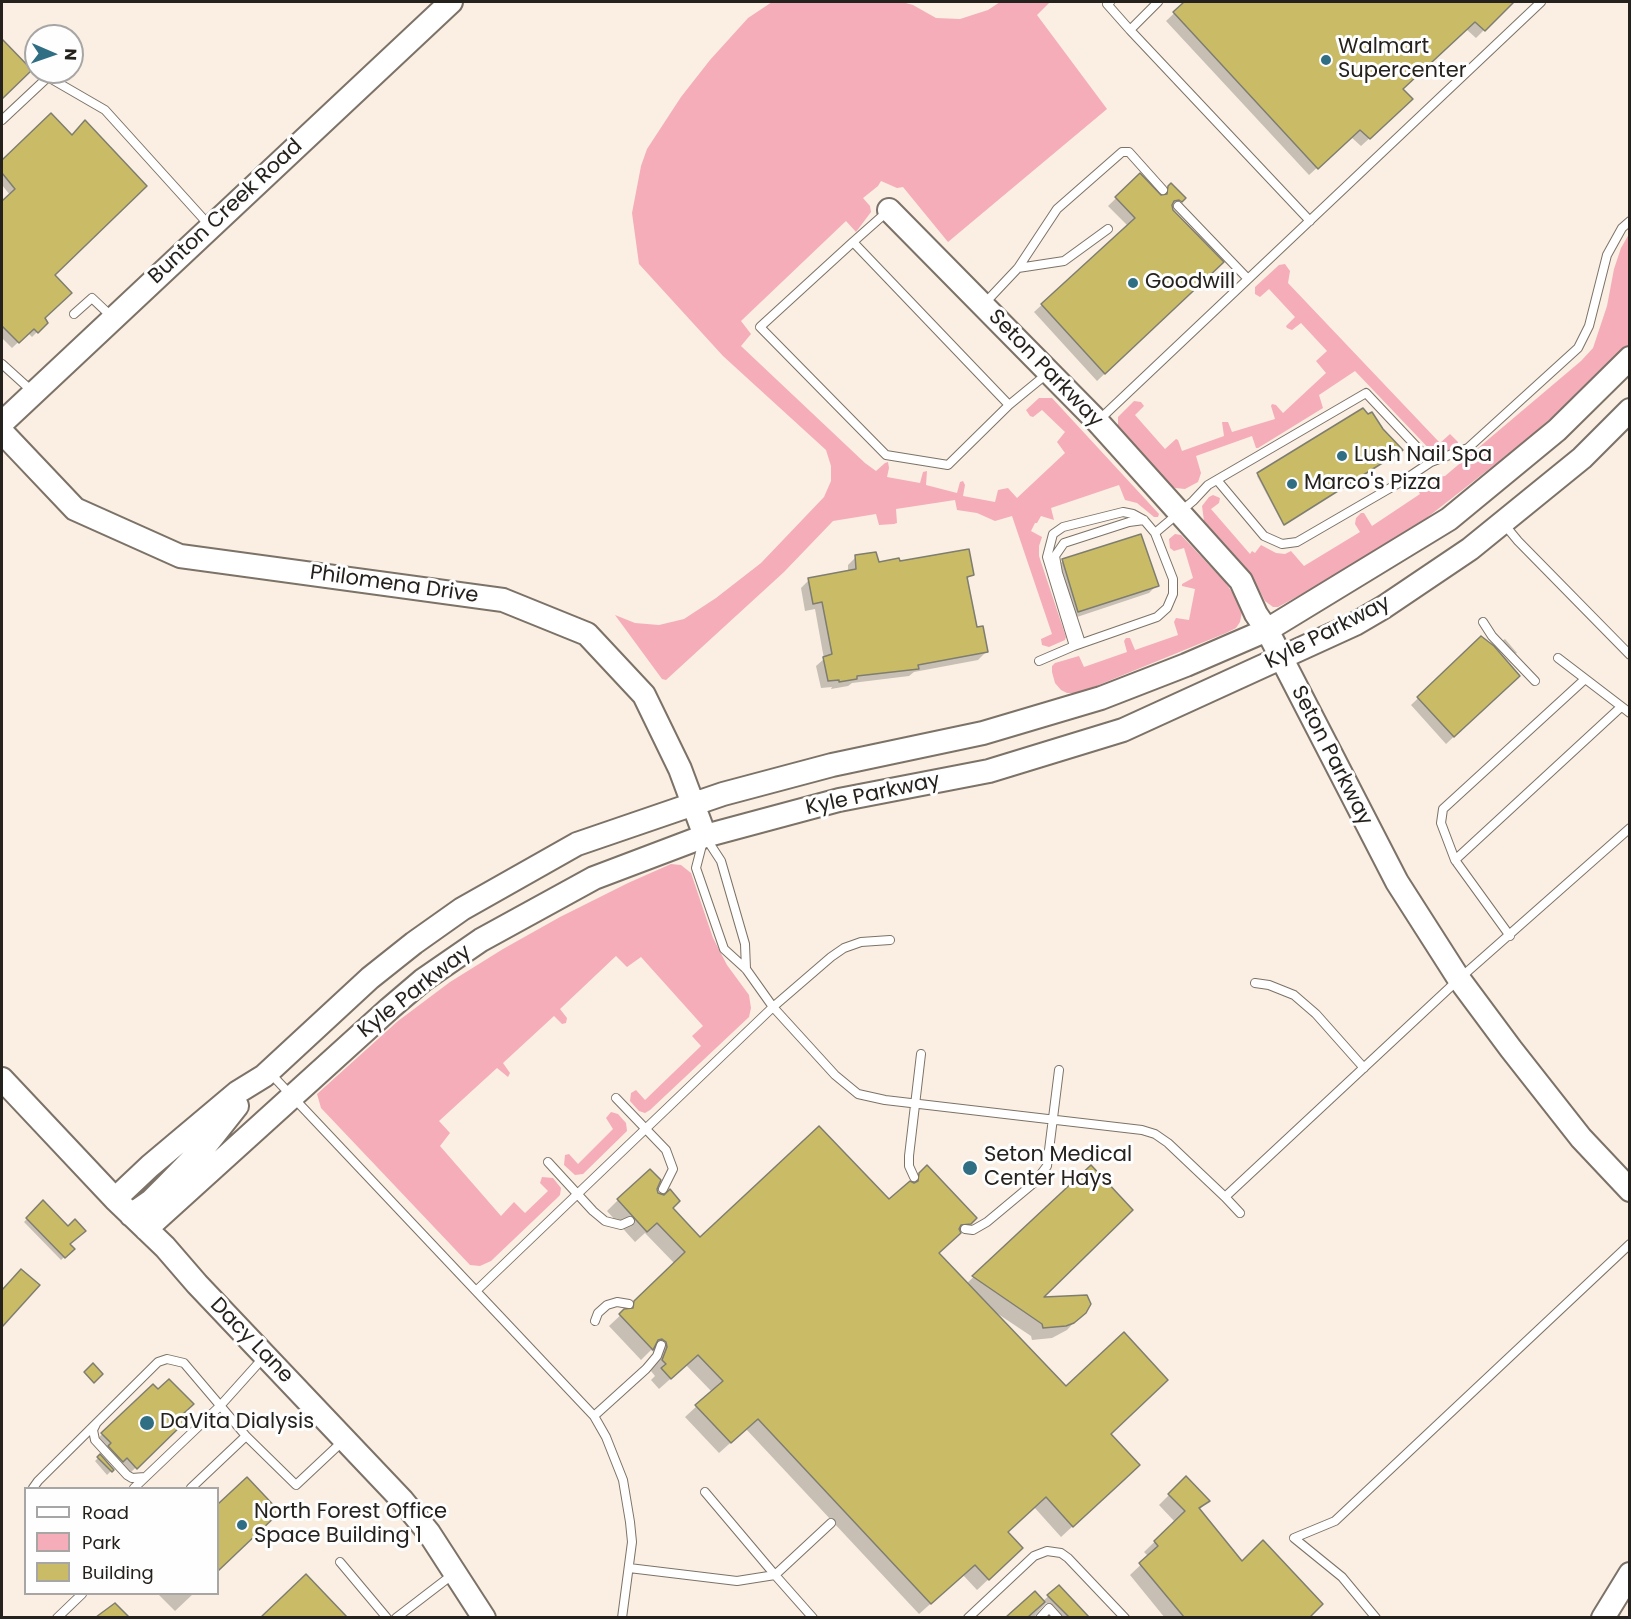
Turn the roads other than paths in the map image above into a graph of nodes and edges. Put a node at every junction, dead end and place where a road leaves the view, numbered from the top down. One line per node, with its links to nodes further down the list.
1 (451, 2): 12 (street, Bunton Creek Road)
2 (1110, 2): 5 (lane)
3 (1158, 2): 5 (lane)
4 (1541, 2): 10 (lane)
5 (1130, 30): 10 (lane)
6 (2, 120): 12 (lane)
7 (1163, 190): 15 (lane)
8 (1178, 206): 16 (lane)
9 (889, 210): 14 (lane); 17 (street, Seton Parkway)
10 (1310, 221): 16 (lane)
11 (1629, 221): 29 (lane)
12 (210, 226): 19 (street, Bunton Creek Road)
13 (1108, 228): 15 (lane)
14 (853, 242): 24 (lane); 24 (lane)
15 (1018, 268): 17 (lane)
16 (1248, 279): 26 (lane)
17 (983, 305): 22 (street, Seton Parkway)
18 (74, 314): 19 (lane)
19 (113, 318): 23 (street, Bunton Creek Road)
20 (1629, 358): 36 (street, Kyle Parkway)
21 (2, 364): 23 (lane)
22 (1049, 372): 24 (lane); 26 (street, Seton Parkway)
23 (34, 393): 27 (street, Bunton Creek Road)
24 (1009, 405)
25 (1629, 410): 33 (street, Kyle Parkway)
26 (1097, 421): 31 (street, Seton Parkway)
27 (2, 423)
28 (2, 432): 46 (street, Philomena Drive)
29 (1431, 462): 30 (lane); 30 (lane)
30 (1217, 480): 31 (lane)
31 (1179, 513): 34 (lane); 36 (street, Seton Parkway)
32 (1144, 519): 34 (lane); 37 (lane); 37 (lane)
33 (1503, 522): 38 (lane); 39 (street, Kyle Parkway)
34 (1155, 533): 37 (lane)
35 (1483, 622): 43 (lane)
36 (1267, 630): 39 (street, Seton Parkway); 46 (street, Kyle Parkway)
37 (1077, 644): 41 (lane)
38 (1629, 655)
39 (1281, 658): 48 (street, Kyle Parkway); 53 (street, Seton Parkway)
40 (1558, 658): 42 (lane)
41 (1039, 661)
42 (1584, 680): 44 (lane); 49 (lane)
43 (1534, 681)
44 (1621, 707): 45 (lane); 49 (lane)
45 (1629, 713)
46 (693, 802): 48 (street, Philomena Drive); 59 (street, Kyle Parkway)
47 (1629, 828): 50 (lane)
48 (705, 836): 52 (lane); 52 (lane); 61 (street, Kyle Parkway)
49 (1455, 860): 50 (lane)
50 (1510, 936): 53 (lane)
51 (890, 940): 55 (lane)
52 (746, 969): 55 (lane)
53 (1459, 979): 57 (lane); 69 (street, Seton Parkway)
54 (1255, 983): 57 (lane)
55 (773, 1007): 63 (lane); 65 (lane)
56 (921, 1054): 63 (lane)
57 (1364, 1068): 71 (lane)
58 (1059, 1070): 64 (lane)
59 (266, 1074): 61 (lane); 73 (street, Kyle Parkway)
60 (2, 1078): 73 (street, Dacy Lane)
61 (293, 1096): 73 (street, Kyle Parkway); 77 (lane)
62 (616, 1098): 65 (lane)
63 (915, 1104): 64 (lane); 67 (lane)
64 (1053, 1119): 71 (lane); 75 (lane)
65 (645, 1129): 68 (lane); 70 (lane)
66 (548, 1162): 70 (lane)
67 (914, 1177)
68 (663, 1189)
69 (1629, 1190)
70 (578, 1194): 74 (lane); 77 (lane)
71 (1225, 1197): 72 (lane)
72 (1240, 1213)
73 (131, 1214): 81 (street, Dacy Lane)
74 (630, 1221)
75 (965, 1229)
76 (1629, 1244): 109 (lane)
77 (476, 1291): 83 (lane)
78 (629, 1304): 79 (lane)
79 (595, 1321)
80 (661, 1346): 83 (lane)
81 (265, 1356): 82 (lane); 86 (street, Dacy Lane)
82 (220, 1406): 84 (lane); 85 (lane); 87 (lane)
83 (594, 1416): 94 (lane)
84 (96, 1422): 87 (lane); 88 (lane)
85 (246, 1436): 86 (lane); 90 (lane)
86 (345, 1440): 95 (street, Dacy Lane)
87 (146, 1476): 89 (lane)
88 (34, 1487)
89 (135, 1487)
90 (192, 1487)
91 (705, 1492): 97 (lane)
92 (831, 1523): 97 (lane)
93 (340, 1562): 100 (lane)
94 (629, 1568): 97 (lane); 103 (lane)
95 (456, 1572): 101 (lane); 102 (street, Dacy Lane)
96 (1629, 1574): 110 (street)
97 (775, 1575): 104 (lane)
98 (80, 1595): 99 (lane)
99 (57, 1617)
100 (387, 1617)
101 (396, 1617)
102 (484, 1617)
103 (622, 1617)
104 (813, 1617)
105 (968, 1617): 108 (lane)
106 (1040, 1617): 107 (lane)
107 (1058, 1617)
108 (1125, 1617)
109 (1376, 1617)
110 (1603, 1617)

